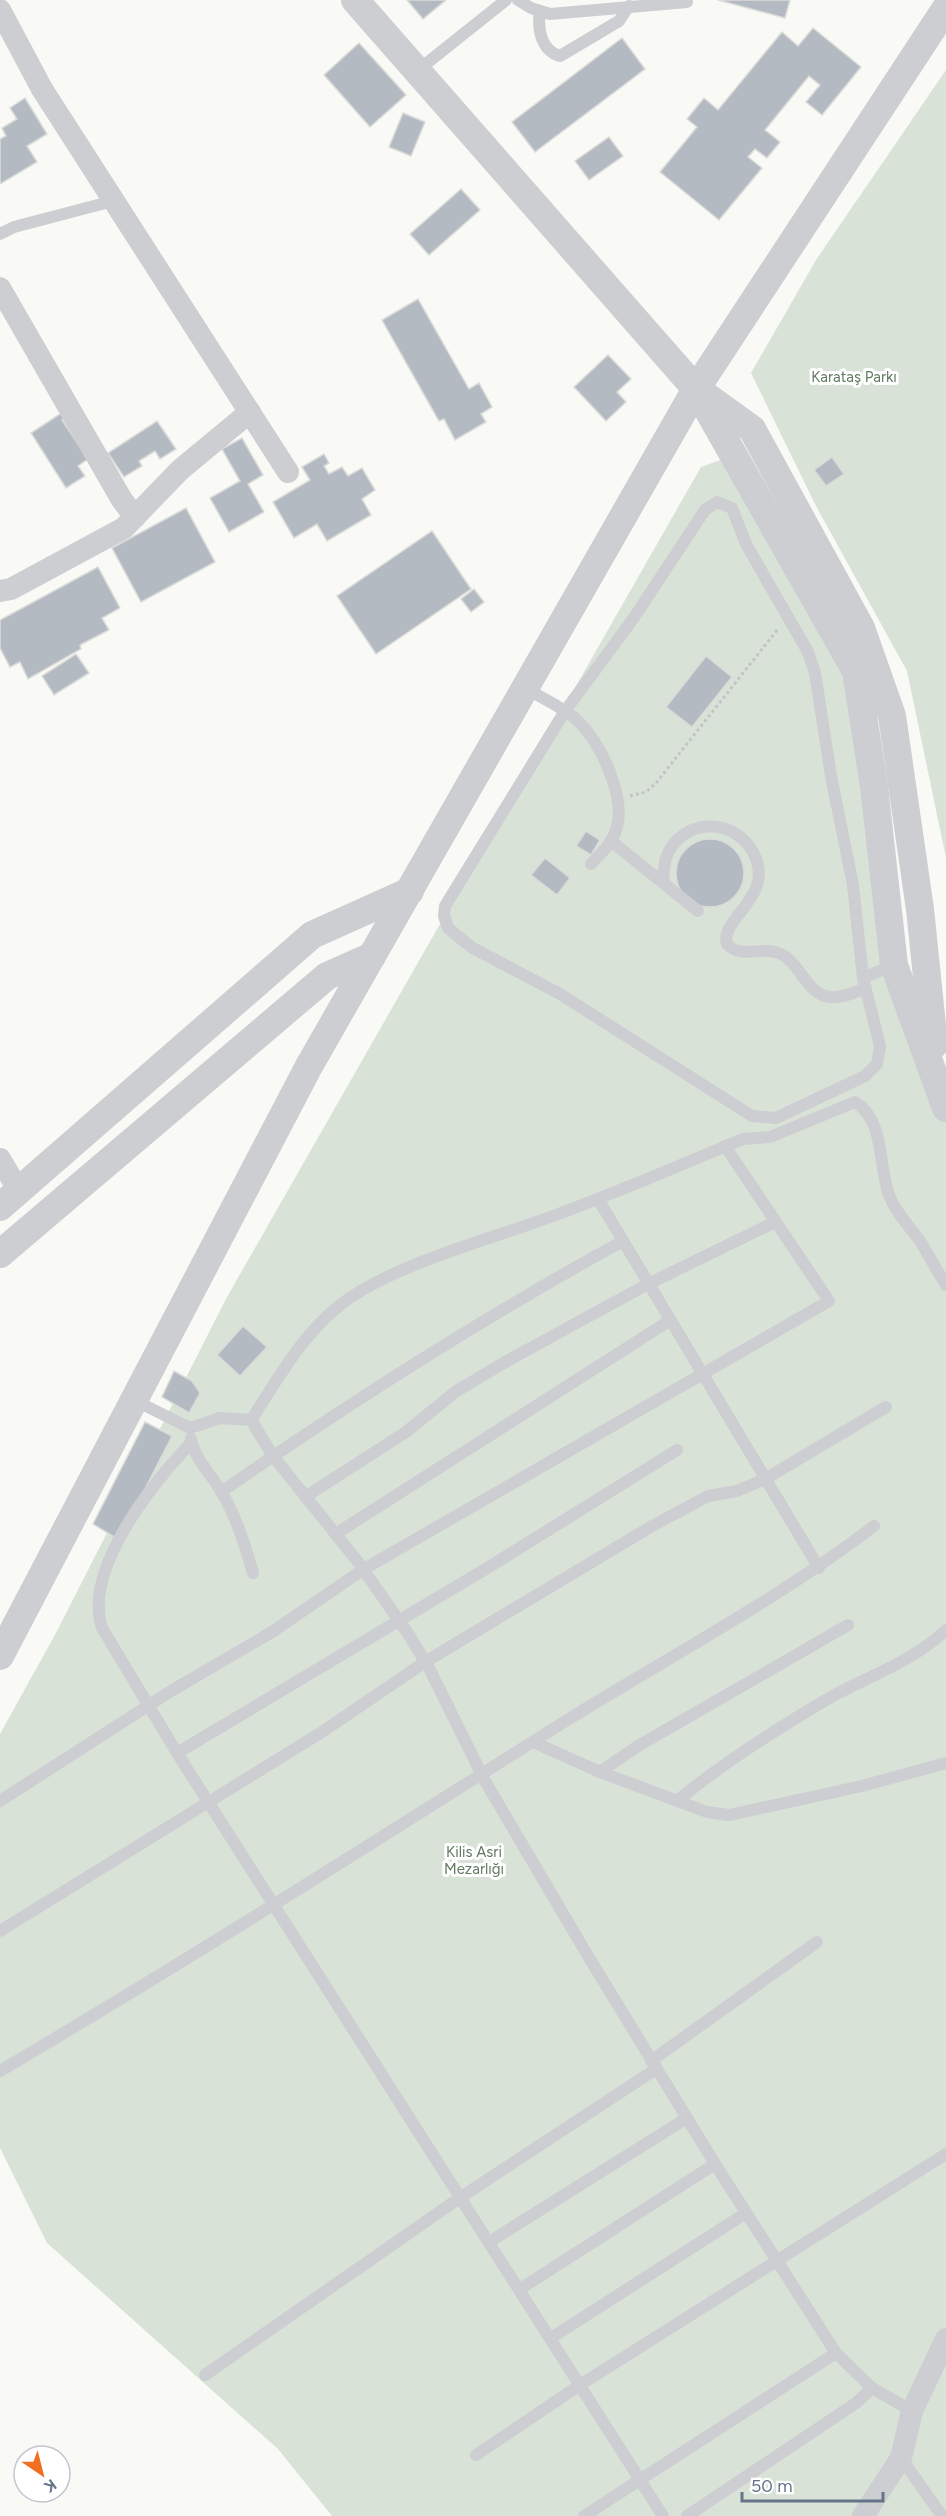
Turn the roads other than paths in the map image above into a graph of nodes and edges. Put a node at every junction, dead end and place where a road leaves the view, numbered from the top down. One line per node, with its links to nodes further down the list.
1 (6, 0): 6 (street)
2 (355, 0): 11 (street)
3 (506, 0): 11 (lane)
4 (518, 0): 10 (lane)
5 (687, 2): 7 (lane)
6 (0, 3)
7 (629, 6): 10 (lane); 10 (lane)
8 (0, 9): 12 (street)
9 (946, 9): 15 (street)
10 (540, 12)
11 (417, 71): 15 (street)
12 (114, 201): 13 (lane); 16 (street)
13 (0, 234)
14 (0, 288): 18 (street)
15 (696, 389): 20 (street); 27 (street); 30 (street)
16 (250, 412): 17 (street); 18 (street)
17 (288, 472)
18 (135, 517): 19 (street)
19 (0, 591)
20 (525, 688): 21 (lane); 25 (street)
21 (564, 711): 22 (lane); 31 (lane); 31 (lane)
22 (611, 841): 23 (lane); 24 (lane)
23 (591, 864)
24 (663, 881): 26 (lane); 31 (lane)
25 (410, 891): 28 (street); 36 (street)
26 (698, 910)
27 (923, 938): 29 (street); 32 (street)
28 (372, 956): 40 (street); 45 (street)
29 (946, 958)
30 (894, 965): 31 (lane); 32 (street)
31 (864, 983)
32 (932, 1028): 33 (street)
33 (942, 1099)
34 (725, 1146): 37 (lane); 38 (lane); 42 (lane)
35 (0, 1159): 36 (street)
36 (9, 1199)
37 (598, 1199): 39 (lane); 47 (lane)
38 (775, 1222): 41 (lane); 44 (lane)
39 (623, 1241): 41 (lane); 51 (lane)
40 (0, 1254)
41 (648, 1284): 43 (lane); 54 (lane)
42 (946, 1285)
43 (669, 1321): 44 (lane); 56 (lane)
44 (702, 1375): 52 (lane); 58 (lane)
45 (134, 1400): 48 (lane); 63 (street)
46 (886, 1407): 52 (lane)
47 (251, 1420): 48 (lane); 51 (lane)
48 (190, 1428): 49 (lane)
49 (191, 1443): 53 (lane); 65 (lane)
50 (677, 1450): 60 (lane)
51 (273, 1456): 53 (lane); 54 (lane)
52 (765, 1479): 57 (lane); 64 (lane)
53 (221, 1492): 59 (lane)
54 (305, 1497): 56 (lane)
55 (874, 1526): 57 (lane)
56 (336, 1533): 58 (lane)
57 (819, 1568): 66 (lane)
58 (363, 1569): 60 (lane); 65 (lane)
59 (253, 1573)
60 (399, 1619): 64 (lane); 67 (lane)
61 (848, 1625): 69 (lane)
62 (946, 1630): 71 (lane)
63 (0, 1656)
64 (425, 1662): 70 (lane); 73 (lane)
65 (147, 1706): 67 (lane); 72 (lane)
66 (533, 1742): 69 (lane); 70 (lane)
67 (177, 1753): 73 (lane)
68 (946, 1763): 71 (lane)
69 (600, 1773): 71 (lane)
70 (482, 1774): 74 (lane); 77 (lane)
71 (678, 1800)
72 (0, 1801)
73 (208, 1801): 74 (lane); 75 (lane)
74 (274, 1904): 78 (lane); 82 (lane)
75 (0, 1930)
76 (817, 1942): 77 (lane)
77 (654, 2065): 79 (lane); 82 (lane)
78 (0, 2071)
79 (687, 2118): 81 (lane); 84 (lane)
80 (946, 2154): 85 (lane)
81 (715, 2164): 83 (lane); 86 (lane)
82 (461, 2197): 84 (lane); 90 (lane)
83 (746, 2213): 85 (lane); 87 (lane)
84 (489, 2242): 86 (lane)
85 (776, 2260): 89 (lane); 91 (lane)
86 (520, 2289): 87 (lane)
87 (551, 2338): 91 (lane)
88 (946, 2339): 93 (street)
89 (836, 2353): 92 (lane); 96 (lane)
90 (206, 2375)
91 (580, 2385): 94 (lane); 96 (lane)
92 (872, 2388): 93 (lane); 99 (lane)
93 (912, 2411): 95 (street)
94 (476, 2455)
95 (901, 2458): 100 (street); 101 (lane)
96 (639, 2479): 97 (lane); 98 (lane)
97 (584, 2516)
98 (663, 2516)
99 (687, 2516)
100 (863, 2516)
101 (942, 2516)

